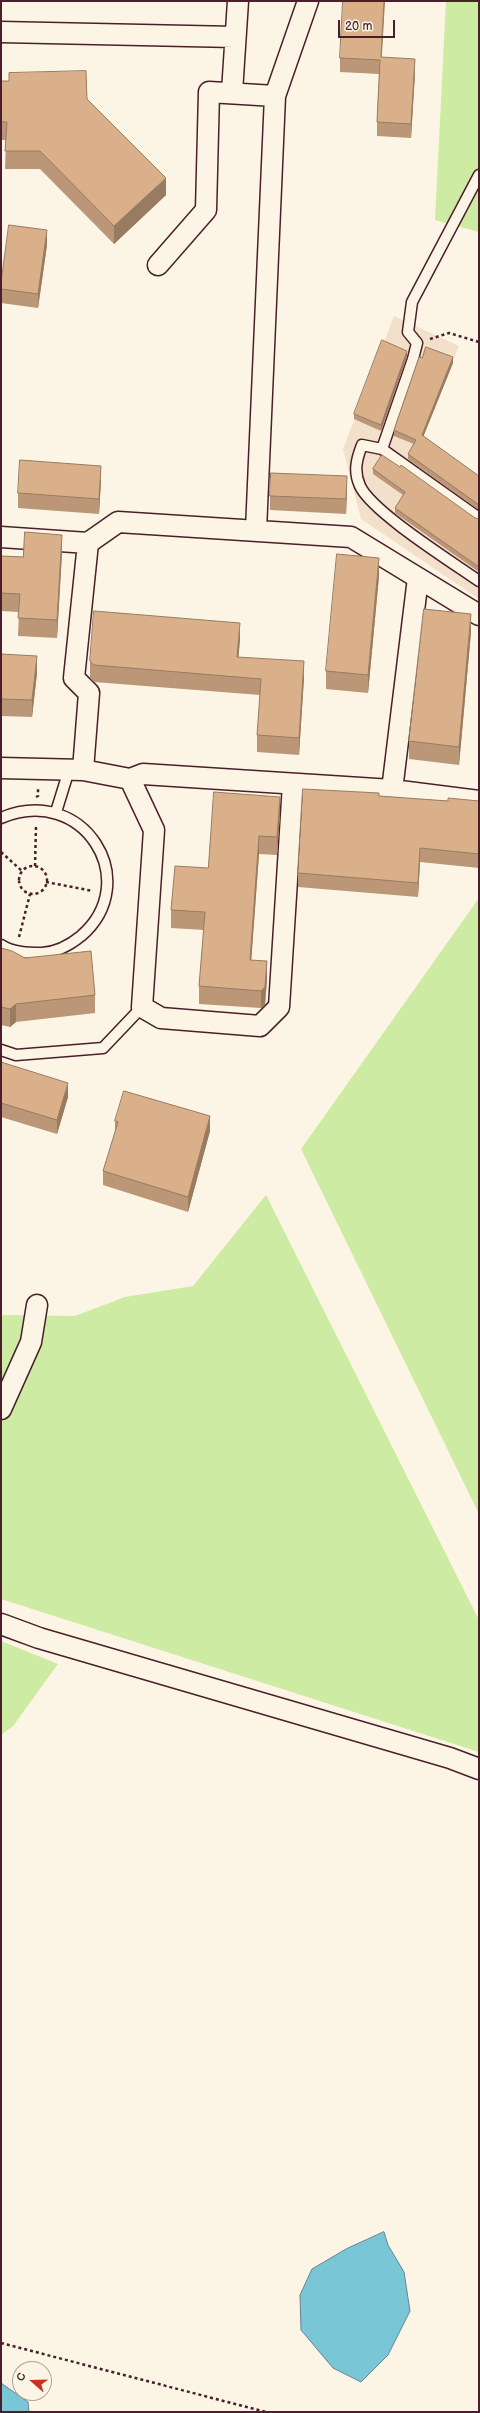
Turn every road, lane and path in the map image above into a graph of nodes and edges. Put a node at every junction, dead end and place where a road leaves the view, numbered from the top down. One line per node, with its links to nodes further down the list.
1 (238, 1): 4 (street)
2 (308, 1): 6 (street)
3 (1, 32): 4 (street)
4 (236, 37): 5 (street)
5 (232, 92): 6 (street); 8 (street)
6 (275, 96): 13 (street)
7 (479, 176): 10 (lane)
8 (158, 265)
9 (479, 342): 10 (path)
10 (417, 343): 11 (lane)
11 (382, 449): 12 (lane); 17 (lane)
12 (479, 518)
13 (256, 530): 15 (street); 16 (street)
14 (1, 537): 15 (street)
15 (88, 543): 21 (street)
16 (418, 578): 18 (street); 24 (street)
17 (479, 582)
18 (479, 615)
19 (1, 768): 20 (street)
20 (39, 769): 21 (street); 25 (path)
21 (76, 770): 22 (street); 27 (lane)
22 (130, 779): 23 (street); 38 (street)
23 (293, 784): 24 (street); 38 (street)
24 (392, 790): 26 (street)
25 (32, 797)
26 (479, 800)
27 (56, 812): 28 (lane); 37 (lane)
28 (1, 818)
29 (36, 824): 31 (path)
30 (1, 852): 32 (path)
31 (35, 866): 32 (path); 33 (path)
32 (22, 871): 35 (path)
33 (46, 882): 34 (path); 35 (path)
34 (97, 892)
35 (30, 894): 36 (path)
36 (18, 944)
37 (1, 945)
38 (142, 1007): 39 (lane)
39 (1, 1050)
40 (37, 1305): 41 (street)
41 (1, 1408)
42 (1, 1624): 43 (street)
43 (479, 1769)
44 (1, 2343): 45 (path)
45 (266, 2412)

